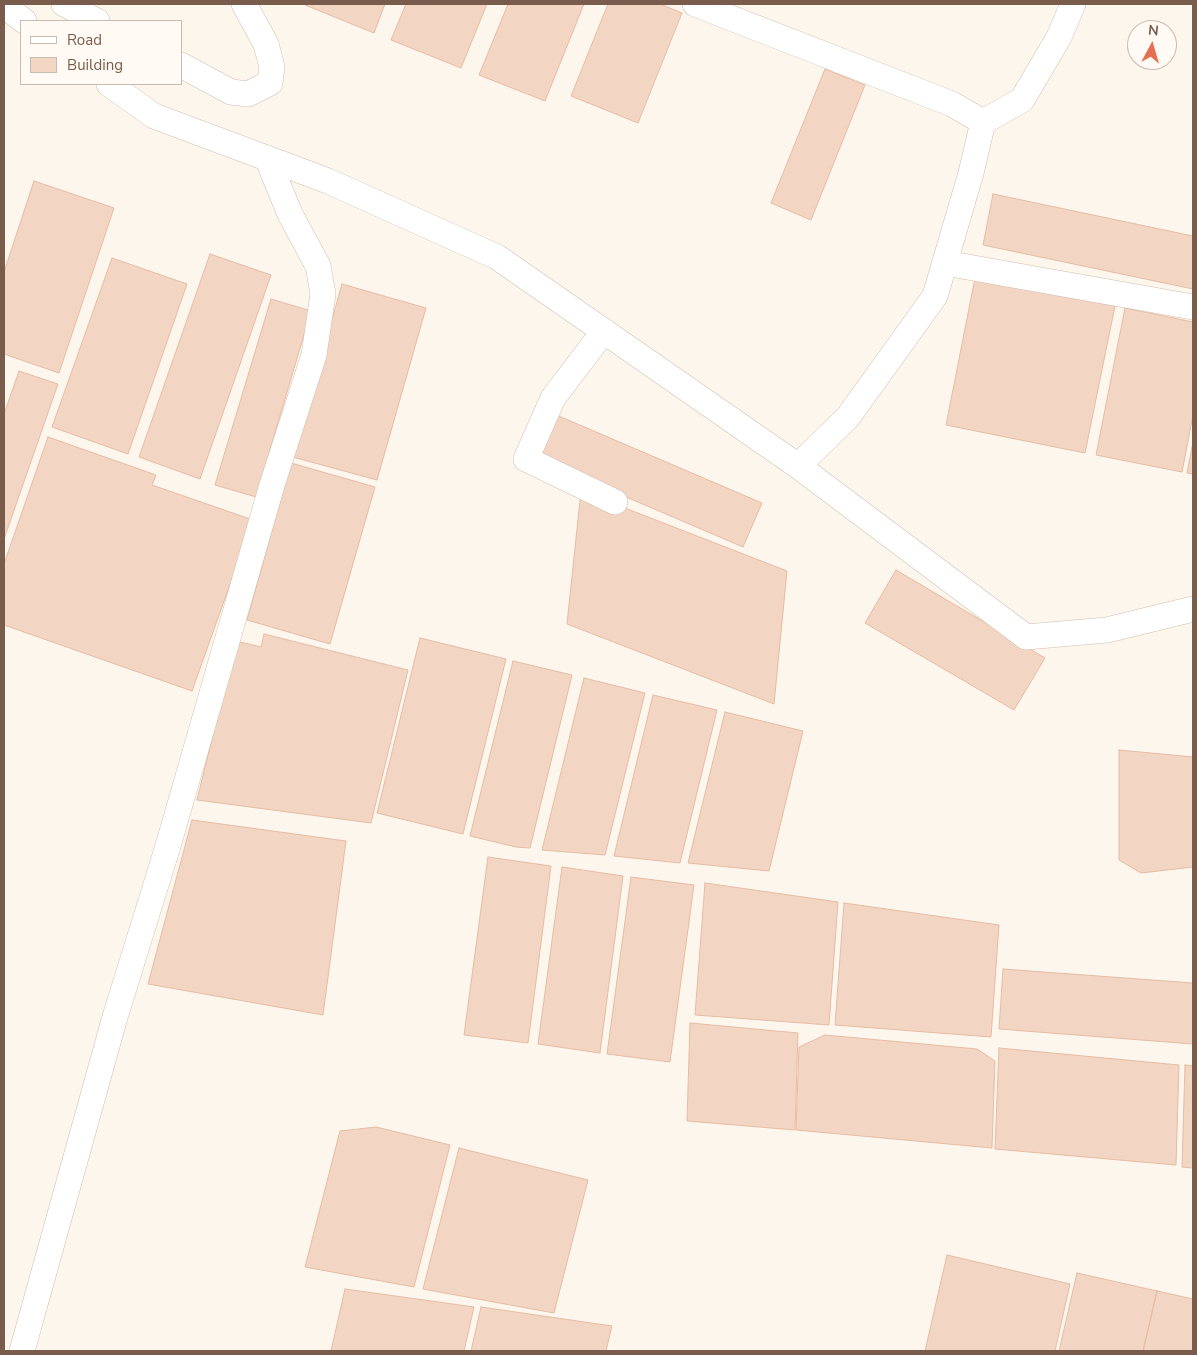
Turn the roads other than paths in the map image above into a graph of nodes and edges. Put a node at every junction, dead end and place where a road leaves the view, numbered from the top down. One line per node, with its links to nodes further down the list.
1 (9, 4): 6 (street)
2 (64, 4): 7 (street)
3 (244, 4): 8 (street)
4 (695, 4): 10 (street)
5 (1072, 4): 10 (street)
6 (23, 20)
7 (95, 20)
8 (182, 66)
9 (110, 85): 11 (street)
10 (983, 122): 12 (street)
11 (268, 158): 14 (street); 18 (street)
12 (945, 263): 13 (street); 15 (street)
13 (1193, 307)
14 (604, 331): 15 (street); 16 (street)
15 (798, 466): 17 (street)
16 (616, 502)
17 (1193, 609)
18 (22, 1351)

